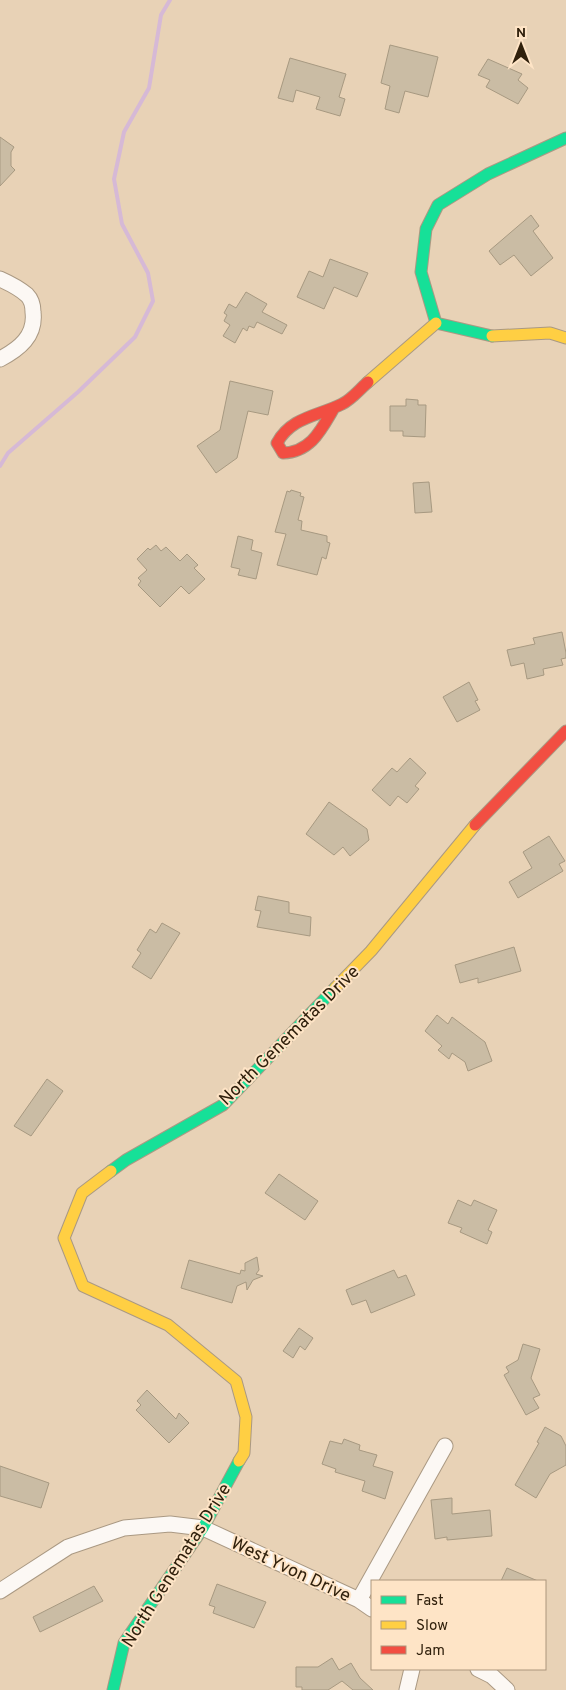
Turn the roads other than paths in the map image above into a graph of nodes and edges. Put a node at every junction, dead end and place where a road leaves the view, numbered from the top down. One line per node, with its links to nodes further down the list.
1 (566, 138): 3 (street)
2 (0, 279): 5 (street)
3 (436, 323): 4 (street); 6 (street)
4 (566, 338)
5 (0, 359)
6 (334, 408): 6 (street)
7 (566, 731): 9 (street, North Genematas Drive)
8 (444, 1446): 10 (street)
9 (203, 1528): 11 (street, West Yvon Drive); 12 (street, West Yvon Drive); 15 (street, North Genematas Drive)
10 (378, 1580)
11 (0, 1591)
12 (366, 1604)
13 (412, 1670): 16 (street)
14 (480, 1670): 17 (street)
15 (113, 1690)
16 (407, 1690)
17 (507, 1690)

